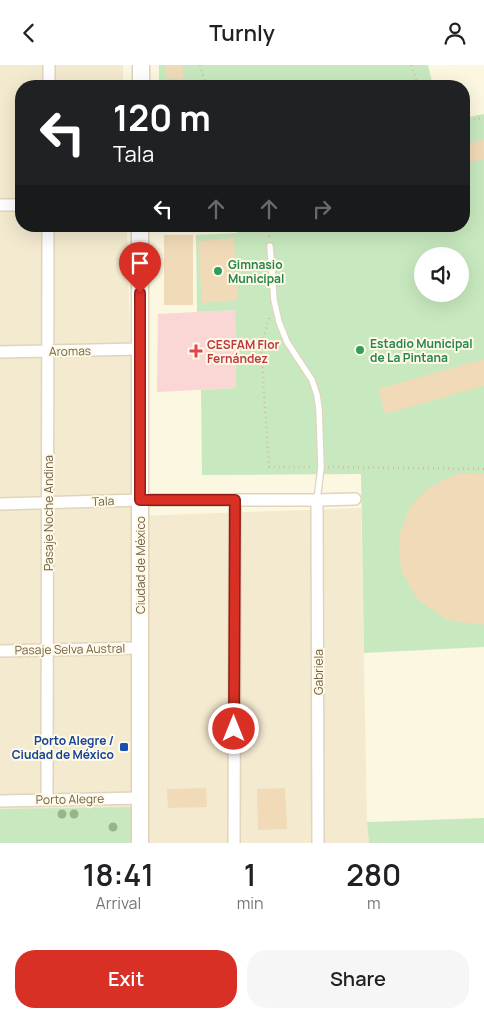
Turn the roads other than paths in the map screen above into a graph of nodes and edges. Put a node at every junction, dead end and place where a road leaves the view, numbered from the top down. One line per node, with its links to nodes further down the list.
1 (49, 65): 3 (street)
2 (141, 65): 4 (street)
3 (49, 80)
4 (141, 80)
5 (0, 205): 6 (street)
6 (15, 205)
7 (48, 232): 11 (street, Pasaje Noche Andina)
8 (140, 232): 10 (street, Ciudad de México)
9 (270, 246): 16 (lane)
10 (140, 349): 11 (street, Aromas); 14 (street, Ciudad de México)
11 (48, 351): 12 (street, Aromas); 17 (street, Pasaje Noche Andina)
12 (0, 352)
13 (355, 499): 16 (street, Tala)
14 (140, 500): 15 (street, Tala); 17 (street, Tala); 19 (street, Ciudad de México)
15 (235, 500): 16 (street, Tala); 26 (street)
16 (317, 501): 27 (street, Gabriela)
17 (48, 503): 18 (street, Tala); 20 (street, Pasaje Noche Andina)
18 (0, 504)
19 (140, 648): 20 (street, Pasaje Selva Austral); 22 (street, Ciudad de México)
20 (47, 650): 21 (street, Pasaje Selva Austral); 23 (street, Pasaje Noche Andina)
21 (0, 651)
22 (140, 798): 23 (street, Porto Alegre); 25 (street, Ciudad de México)
23 (47, 800): 24 (street, Porto Alegre)
24 (0, 801)
25 (140, 843)
26 (234, 843)
27 (318, 843)

